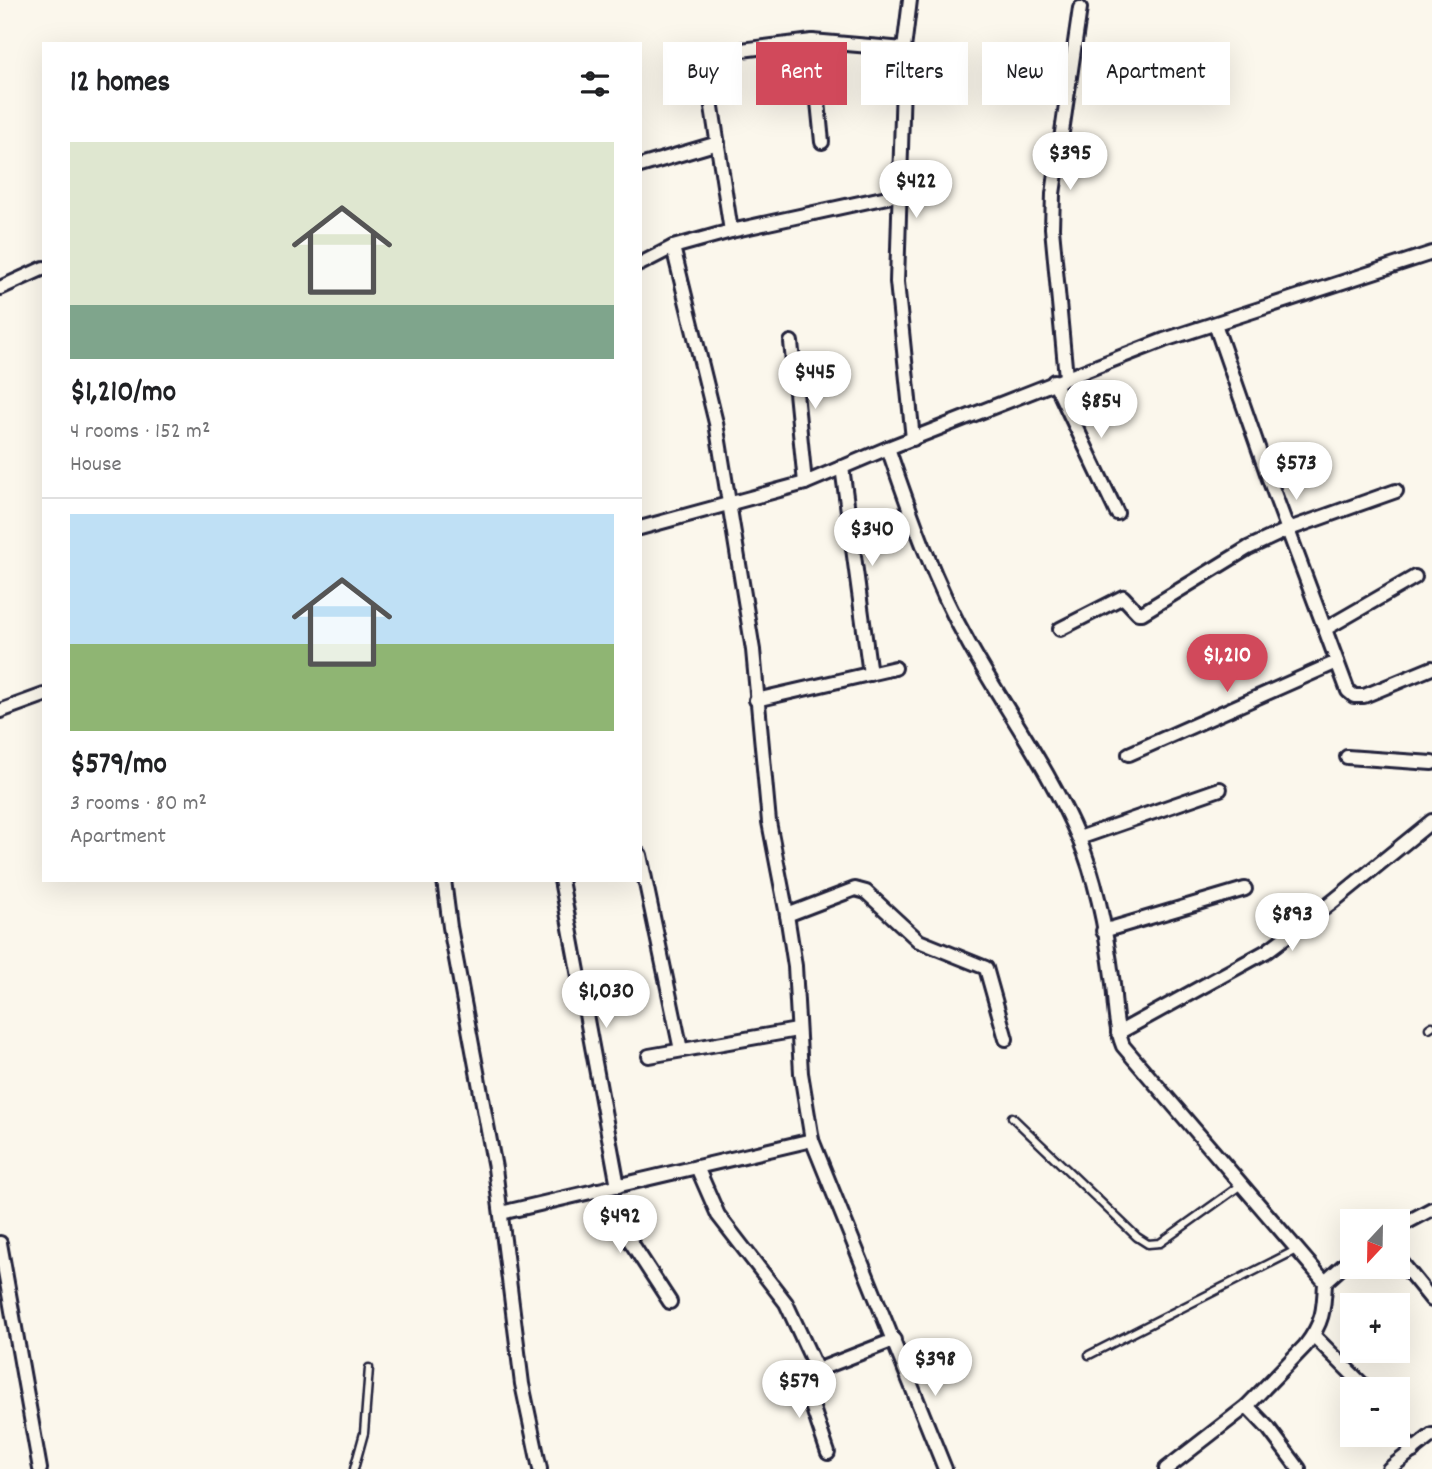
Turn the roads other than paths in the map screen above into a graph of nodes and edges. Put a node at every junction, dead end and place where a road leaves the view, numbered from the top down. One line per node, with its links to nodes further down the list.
1 (910, 0): 4 (street)
2 (1080, 8): 19 (street)
3 (812, 41): 5 (street); 7 (street); 8 (street)
4 (905, 42)
5 (861, 45)
6 (903, 105): 10 (street)
7 (822, 142)
8 (718, 143): 9 (street); 11 (street)
9 (642, 165)
10 (901, 194): 11 (street); 20 (street)
11 (731, 231): 12 (street)
12 (673, 247): 14 (street); 25 (street)
13 (1432, 253): 17 (street)
14 (642, 263)
15 (42, 269): 16 (street)
16 (0, 288)
17 (1215, 324): 19 (street); 28 (street)
18 (791, 342): 23 (street)
19 (1060, 379): 20 (street); 26 (street)
20 (913, 439): 21 (street)
21 (888, 447): 22 (street); 44 (street)
22 (842, 467): 23 (street); 35 (street)
23 (805, 482): 25 (street)
24 (1396, 491): 28 (street)
25 (729, 504): 27 (street); 37 (street)
26 (1117, 513)
27 (642, 527)
28 (1289, 529): 30 (street); 31 (street)
29 (1415, 577): 31 (street)
30 (1060, 629)
31 (1325, 629): 32 (street)
32 (1337, 662): 34 (street); 39 (street)
33 (895, 668): 35 (street)
34 (1432, 668)
35 (870, 674): 37 (street)
36 (42, 696): 38 (street)
37 (756, 700): 49 (street)
38 (0, 711)
39 (1129, 754)
40 (1346, 757): 41 (street)
41 (1432, 763)
42 (1220, 789): 44 (street)
43 (1432, 821): 52 (street)
44 (1079, 838): 50 (street)
45 (642, 865): 54 (street)
46 (444, 882): 63 (street)
47 (561, 882): 60 (street)
48 (1245, 889): 50 (street)
49 (787, 915): 51 (street); 53 (street)
50 (1103, 930): 52 (street)
51 (797, 1030): 54 (street); 57 (street)
52 (1118, 1033): 59 (street)
53 (1006, 1039)
54 (681, 1050): 55 (street)
55 (649, 1056)
56 (1012, 1117): 59 (lane)
57 (812, 1140): 58 (street); 73 (street)
58 (697, 1167): 60 (street); 76 (street)
59 (1241, 1185): 66 (street)
60 (618, 1186): 61 (street)
61 (597, 1190): 63 (street); 71 (street)
62 (1432, 1209): 64 (street)
63 (500, 1213): 87 (street)
64 (1410, 1221)
65 (0, 1243): 85 (street)
66 (1298, 1249): 69 (street); 74 (lane)
67 (1340, 1269): 69 (street)
68 (1410, 1273): 70 (street)
69 (1325, 1282): 72 (street)
70 (1432, 1300)
71 (670, 1302)
72 (1314, 1335): 78 (street); 80 (street)
73 (894, 1340): 76 (street); 88 (street)
74 (1089, 1355)
75 (369, 1368): 86 (lane)
76 (817, 1370): 77 (street)
77 (802, 1376): 79 (street); 84 (street)
78 (1355, 1377)
79 (776, 1386)
80 (1247, 1406): 89 (street); 90 (street)
81 (1432, 1435): 83 (street)
82 (1410, 1447): 83 (street)
83 (1413, 1451): 91 (street)
84 (828, 1453)
85 (40, 1469)
86 (354, 1469)
87 (540, 1469)
88 (945, 1469)
89 (1166, 1469)
90 (1299, 1469)
91 (1389, 1469)

